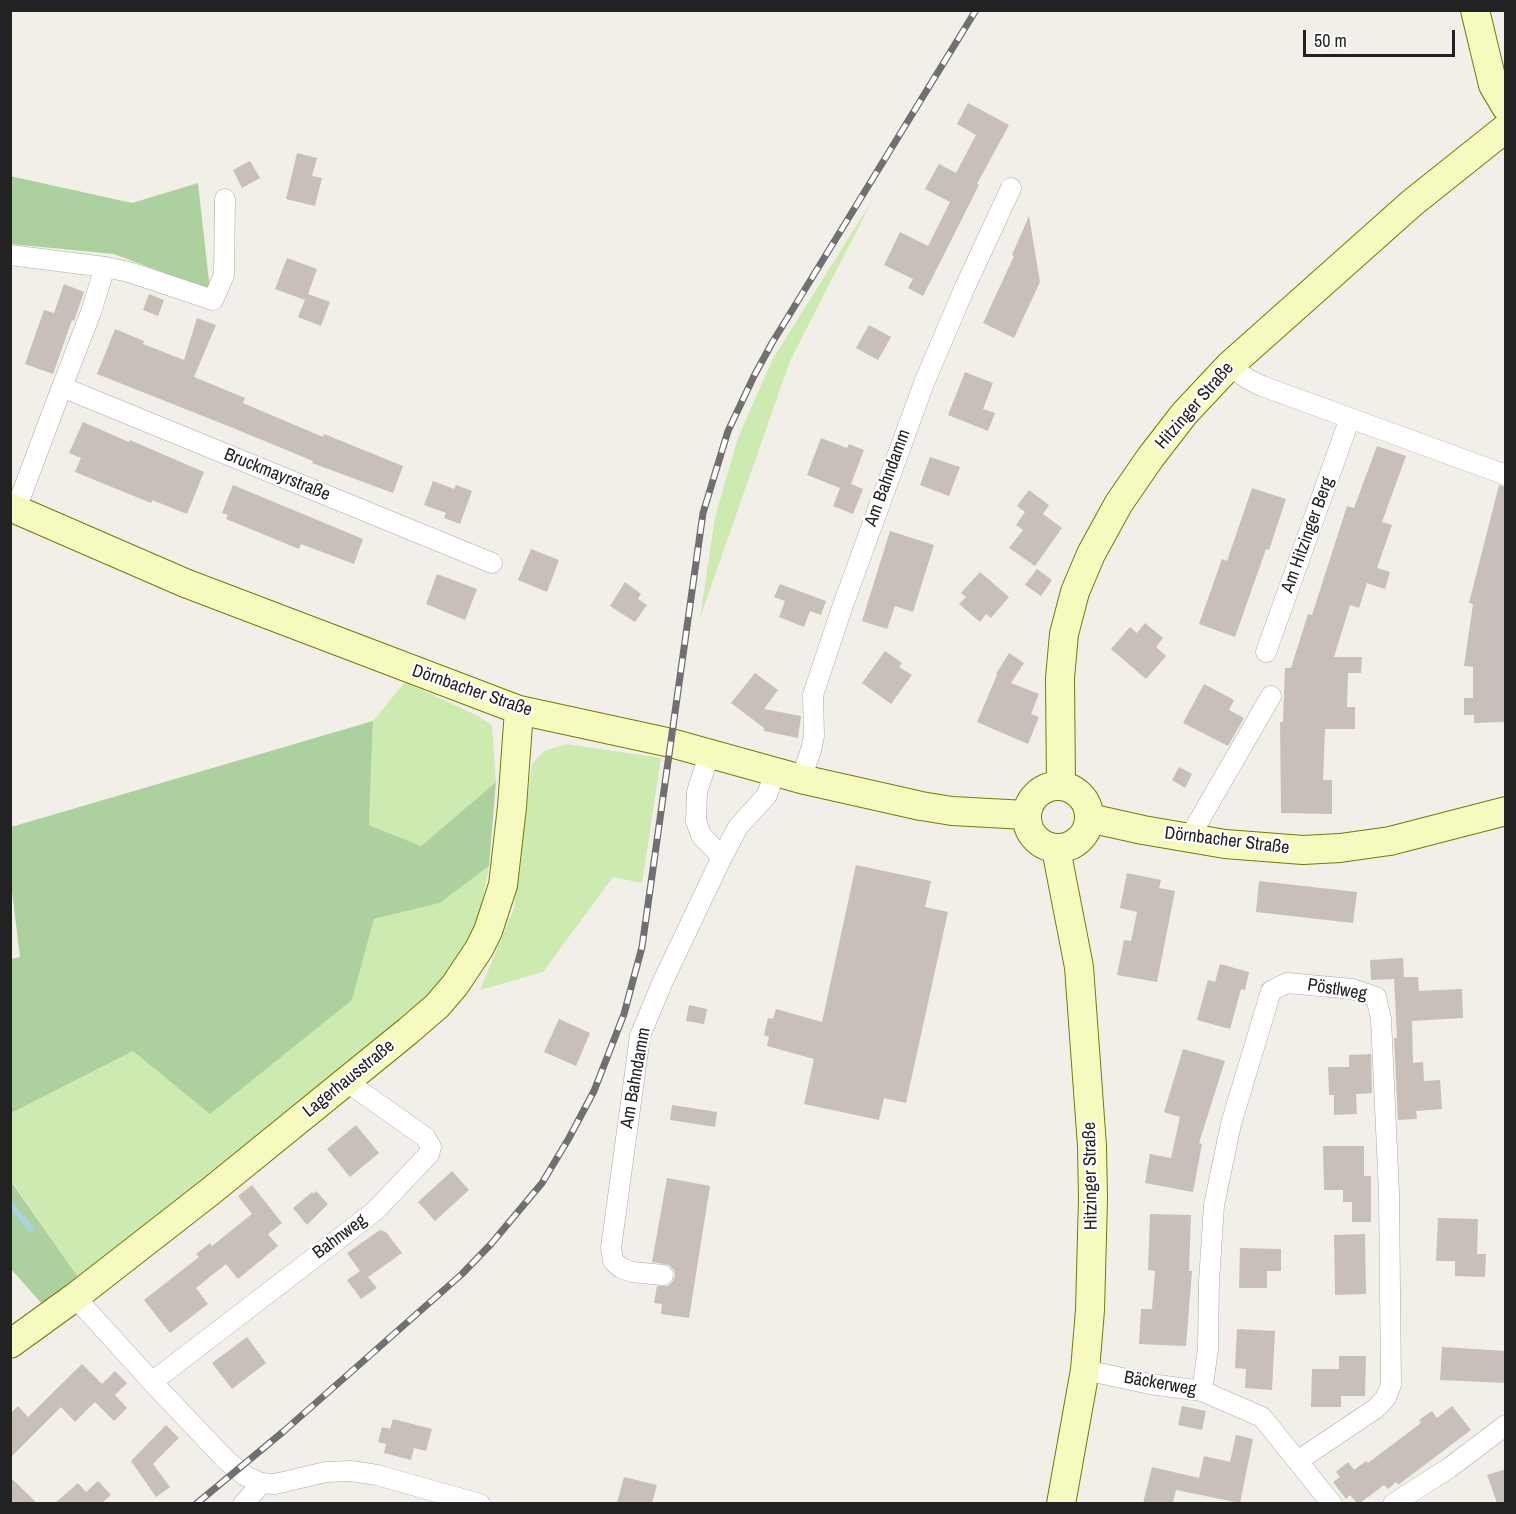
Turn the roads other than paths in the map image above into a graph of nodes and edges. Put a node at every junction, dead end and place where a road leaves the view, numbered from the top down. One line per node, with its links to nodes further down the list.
1 (1475, 10): 2 (street)
2 (1506, 107)
3 (1506, 128): 8 (street, Hitzinger Straße)
4 (1011, 188): 18 (street, Am Bahndamm)
5 (225, 199): 7 (street)
6 (10, 255): 7 (street)
7 (105, 267): 9 (street)
8 (1229, 366): 10 (street); 19 (street, Hitzinger Straße)
9 (62, 387): 12 (street); 13 (street, Bruckmayrstraße)
10 (1350, 418): 11 (street); 14 (street, Am Hitzinger Berg)
11 (1506, 475)
12 (13, 508): 16 (street, Dörnbacher Straße)
13 (492, 562)
14 (1266, 652)
15 (1270, 696): 23 (street)
16 (519, 710): 17 (street, Dörnbacher Straße); 26 (street, Lagerhausstraße)
17 (710, 752): 18 (street, Dörnbacher Straße); 25 (street)
18 (788, 776): 21 (street, Dörnbacher Straße); 25 (street, Am Bahndamm)
19 (1061, 786): 21 (street); 22 (street)
20 (1506, 811): 23 (street, Dörnbacher Straße)
21 (1026, 815): 24 (street)
22 (1089, 818): 23 (street, Dörnbacher Straße); 24 (street)
23 (1189, 838)
24 (1056, 849): 30 (street, Hitzinger Straße)
25 (722, 857): 27 (street, Am Bahndamm)
26 (349, 1079): 28 (street, Lagerhausstraße); 31 (street, Bahnweg)
27 (663, 1275)
28 (75, 1297): 29 (street, Lagerhausstraße); 31 (street)
29 (10, 1344)
30 (1085, 1370): 32 (street, Bäckerweg); 38 (street, Hitzinger Straße)
31 (152, 1382): 35 (street)
32 (1202, 1391): 34 (street, Bäckerweg); 34 (street, Pöstlweg)
33 (1506, 1425): 40 (street)
34 (1299, 1460): 39 (street, Bäckerweg)
35 (260, 1483): 36 (street); 37 (street)
36 (469, 1502)
37 (243, 1503)
38 (1061, 1503)
39 (1332, 1503)
40 (1393, 1503)

